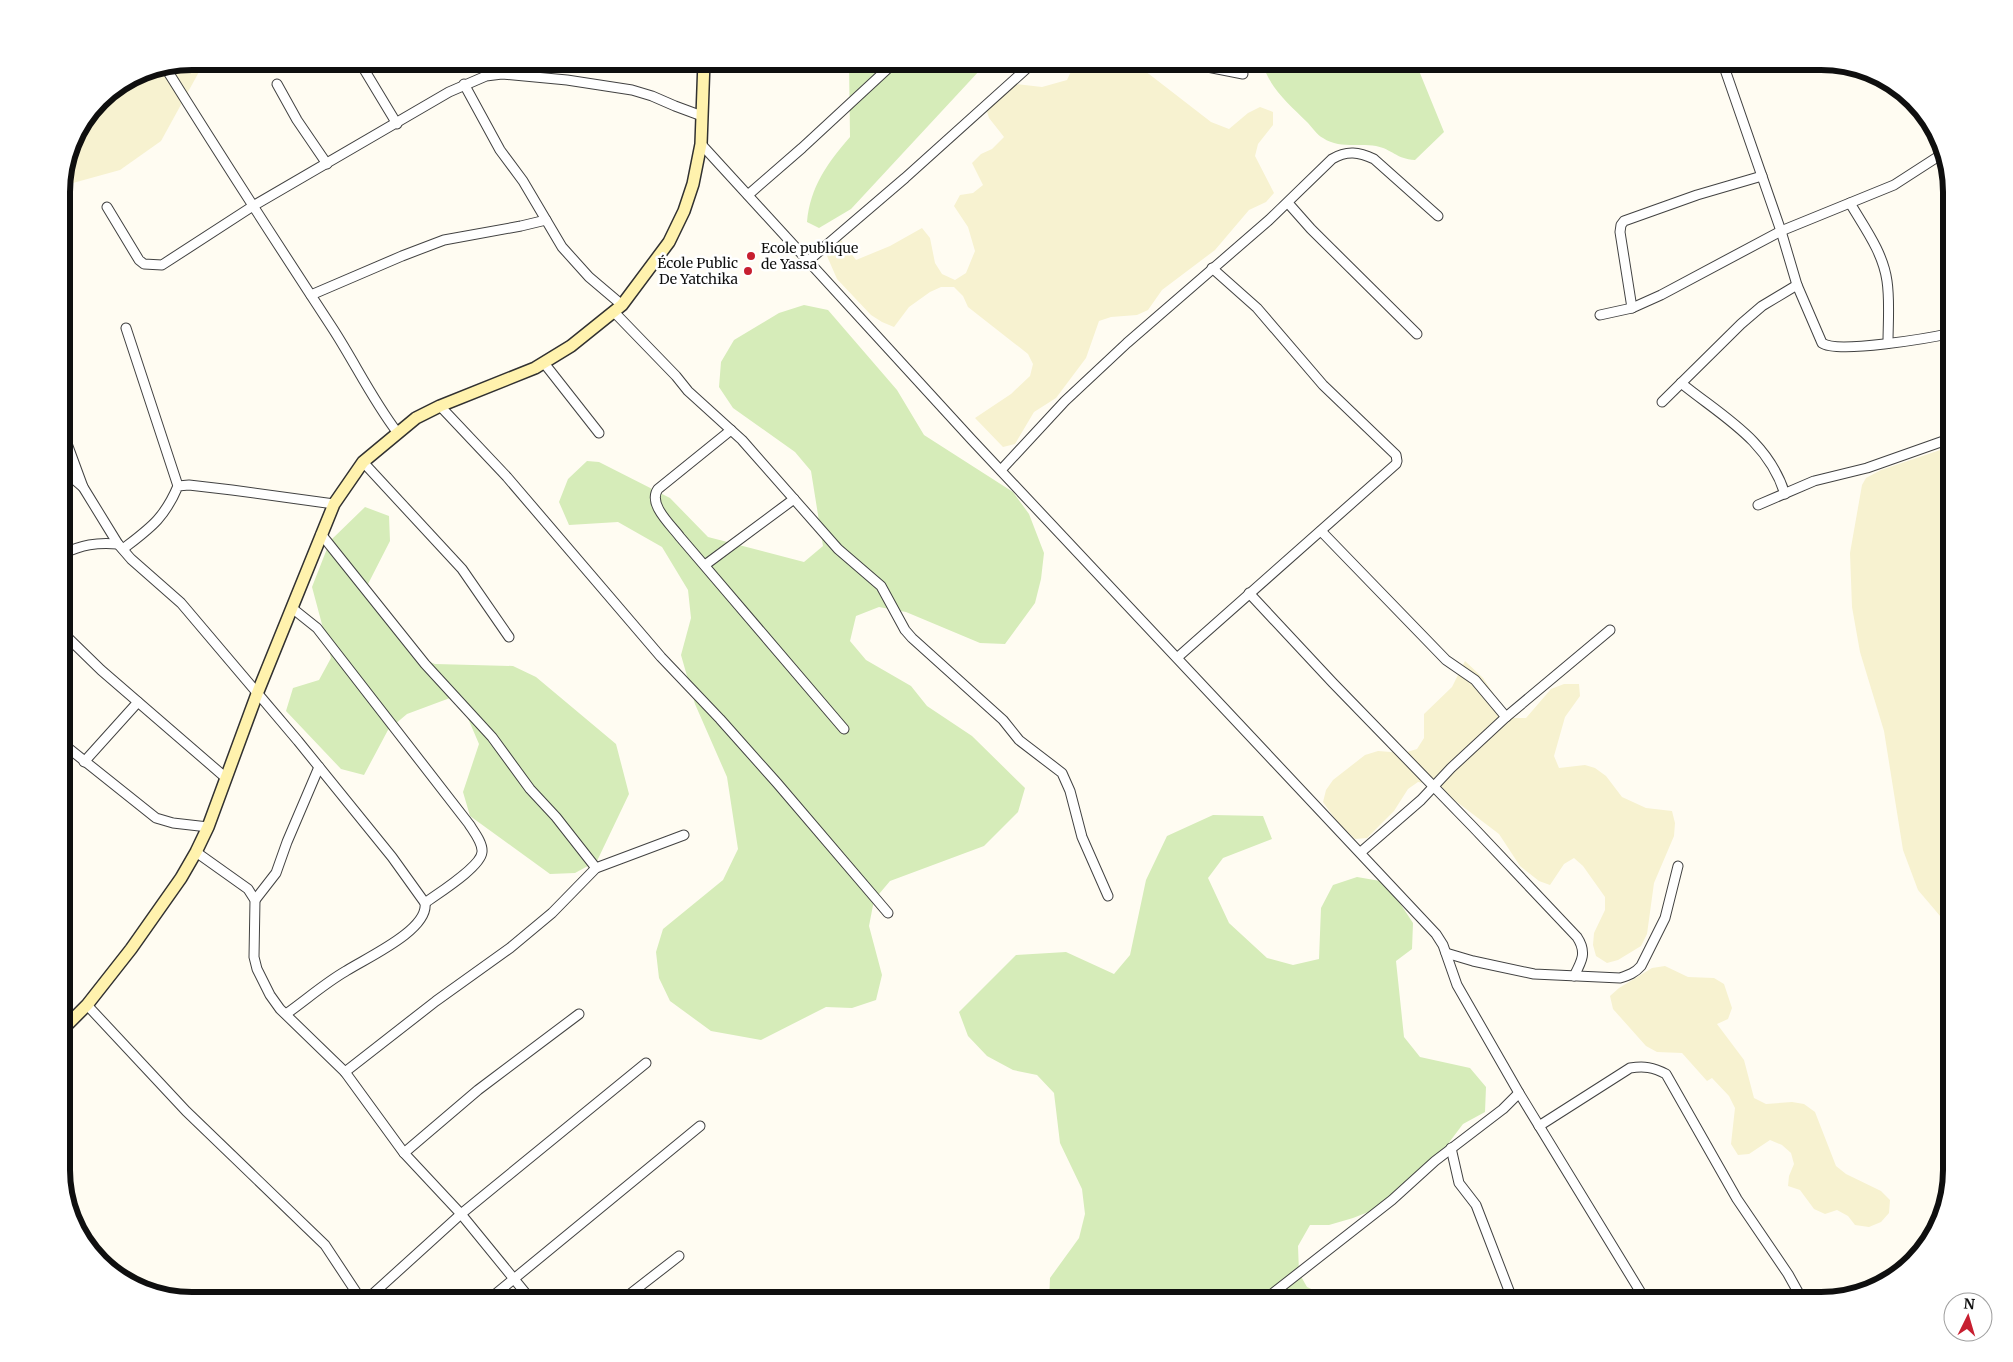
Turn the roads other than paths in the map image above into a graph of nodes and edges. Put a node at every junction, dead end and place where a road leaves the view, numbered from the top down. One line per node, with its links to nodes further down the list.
1 (364, 70): 12 (street)
2 (704, 70): 11 (main road)
3 (886, 70): 17 (street)
4 (1025, 70): 25 (street)
5 (1223, 70): 8 (street)
6 (1725, 70): 16 (street)
7 (168, 72): 20 (street)
8 (1243, 74)
9 (277, 84): 15 (street)
10 (464, 84): 11 (street); 12 (street); 23 (street)
11 (702, 116): 13 (main road)
12 (397, 124): 15 (street)
13 (701, 144): 17 (street); 29 (main road)
14 (1938, 157): 19 (street)
15 (327, 164): 20 (street)
16 (1762, 176): 24 (street); 30 (street)
17 (748, 195): 25 (street)
18 (1288, 203): 22 (street); 26 (street); 33 (street)
19 (1850, 203): 24 (street); 35 (street)
20 (253, 206): 21 (street); 28 (street)
21 (108, 207)
22 (1438, 216)
23 (546, 220): 28 (street); 29 (street)
24 (1781, 231): 27 (street); 30 (street)
25 (808, 261): 46 (street)
26 (1212, 268): 46 (street); 54 (street)
27 (1797, 285): 35 (street); 37 (street)
28 (311, 295): 41 (street)
29 (618, 308): 36 (main road); 40 (street)
30 (1632, 308): 31 (street)
31 (1600, 315)
32 (126, 328): 48 (street)
33 (1417, 334)
34 (1943, 335): 35 (street)
35 (1888, 344)
36 (544, 363): 39 (main road); 42 (street)
37 (1681, 383): 38 (street); 50 (street)
38 (1662, 402)
39 (440, 406): 41 (main road); 83 (street)
40 (731, 430): 51 (street); 58 (street)
41 (397, 432): 45 (main road)
42 (599, 433)
43 (1943, 441): 50 (street)
44 (70, 452): 49 (street)
45 (363, 462): 52 (main road); 62 (street)
46 (1001, 470): 64 (street)
47 (70, 476): 49 (street)
48 (178, 486): 52 (street); 56 (street)
49 (83, 487): 56 (street)
50 (1784, 494): 53 (street)
51 (794, 499): 58 (street); 80 (street)
52 (334, 504): 55 (main road)
53 (1758, 505)
54 (1321, 531): 59 (street); 67 (street)
55 (321, 534): 60 (main road); 79 (street)
56 (121, 546): 57 (street); 65 (street)
57 (70, 550)
58 (705, 565): 68 (street)
59 (1249, 593): 64 (street); 73 (street)
60 (292, 608): 65 (main road); 82 (street)
61 (1610, 630): 67 (street)
62 (509, 637)
63 (70, 640): 66 (street)
64 (1178, 657): 77 (street)
65 (257, 694): 71 (street); 72 (main road)
66 (138, 702): 70 (street); 72 (street)
67 (1506, 717): 73 (street)
68 (844, 730)
69 (70, 750): 70 (street)
70 (84, 762): 74 (street)
71 (319, 767): 81 (street); 82 (street)
72 (226, 778): 74 (main road)
73 (1434, 787): 77 (street); 85 (street)
74 (208, 827): 76 (main road)
75 (684, 835): 79 (street)
76 (196, 852): 81 (street); 86 (main road)
77 (1361, 852): 84 (street)
78 (1678, 866): 85 (street)
79 (596, 868): 91 (street)
80 (1108, 896)
81 (255, 900): 87 (street)
82 (425, 903): 87 (street)
83 (888, 913)
84 (1446, 953): 85 (street); 92 (street)
85 (1574, 976)
86 (87, 1005): 89 (main road); 100 (street)
87 (286, 1014): 91 (street)
88 (579, 1014): 96 (street)
89 (70, 1022)
90 (646, 1063): 97 (street)
91 (345, 1072): 96 (street)
92 (1519, 1093): 94 (street); 95 (street)
93 (700, 1126): 99 (street)
94 (1539, 1126): 107 (street); 108 (street)
95 (1451, 1148): 105 (street); 106 (street)
96 (404, 1153): 97 (street)
97 (461, 1214): 99 (street); 101 (street)
98 (679, 1256): 104 (street)
99 (514, 1278): 102 (street); 103 (street)
100 (357, 1292)
101 (373, 1292)
102 (498, 1292)
103 (525, 1292)
104 (633, 1292)
105 (1274, 1292)
106 (1510, 1292)
107 (1640, 1292)
108 (1798, 1292)

